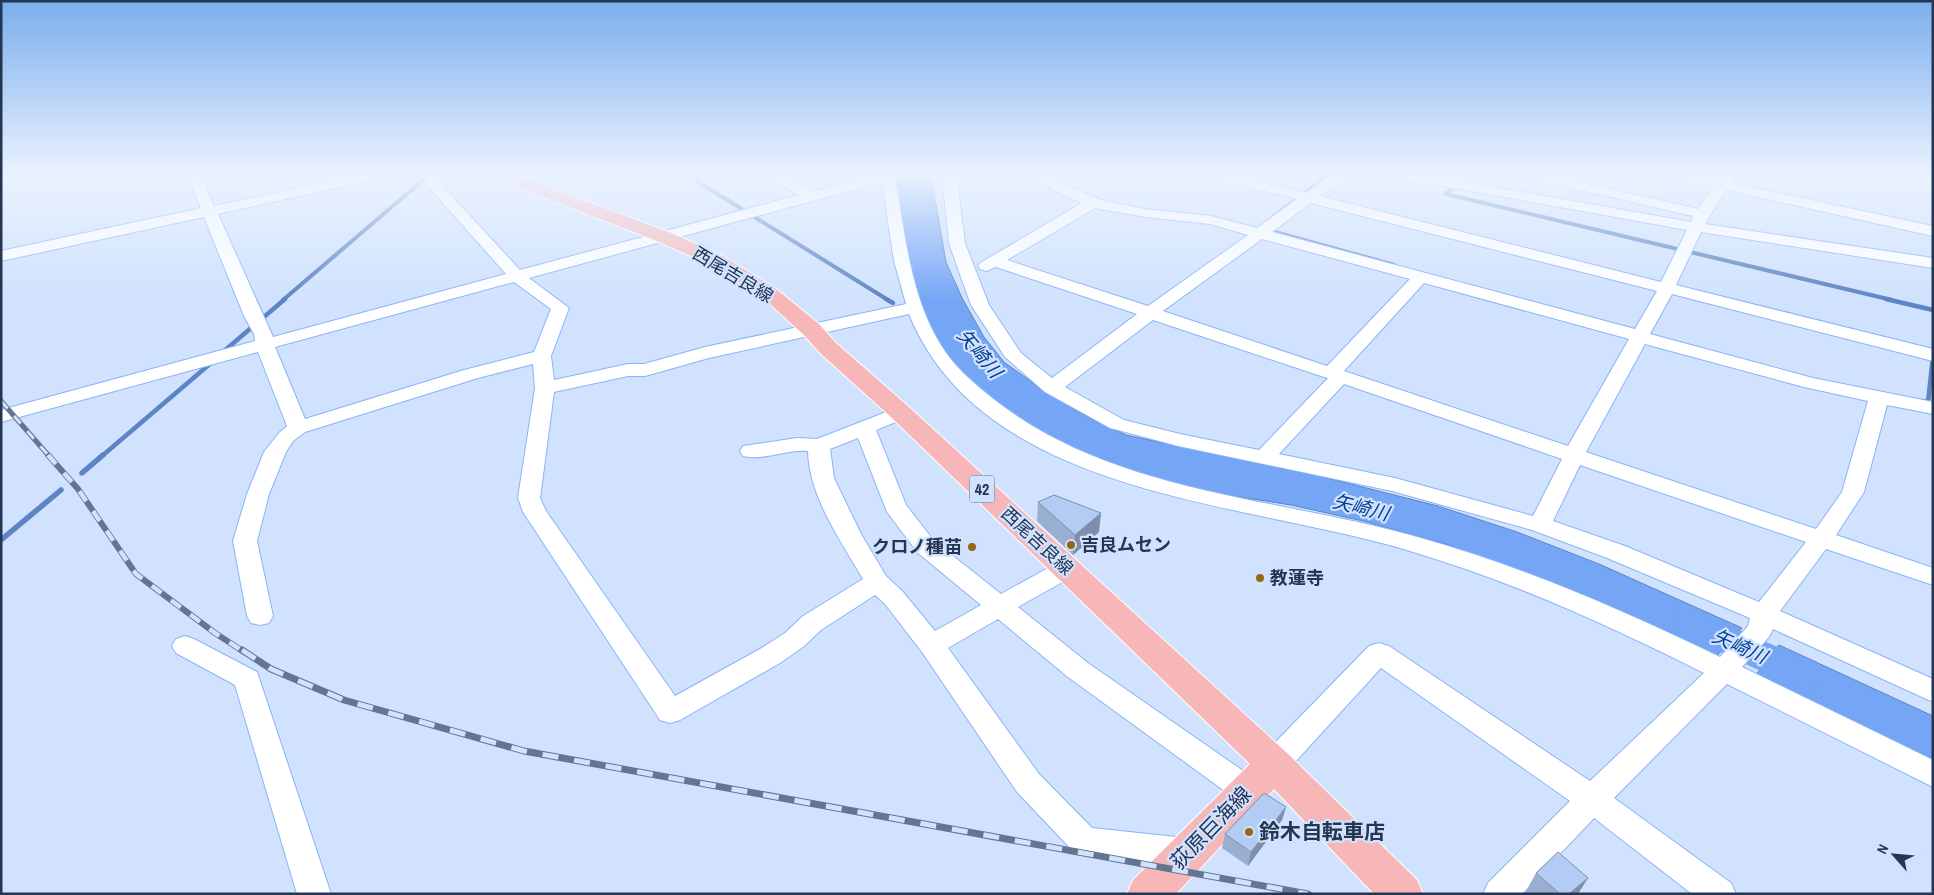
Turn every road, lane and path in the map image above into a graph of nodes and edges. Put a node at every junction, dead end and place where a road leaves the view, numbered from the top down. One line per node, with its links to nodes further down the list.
1 (187, 217): 20 (street)
2 (212, 217): 31 (street)
3 (463, 217): 24 (street)
4 (612, 217): 19 (main road, 西尾吉良線 / 42)
5 (737, 217): 19 (street)
6 (896, 217): 27 (street)
7 (954, 217): 23 (street)
8 (1069, 217): 21 (street)
9 (1185, 217): 18 (street)
10 (1282, 217): 18 (street)
11 (1380, 217): 26 (street)
12 (1671, 217): 16 (street)
13 (1684, 217): 16 (street)
14 (1702, 217): 16 (street)
15 (1876, 217): 17 (street)
16 (1699, 221): 22 (street); 26 (street)
17 (1933, 231)
18 (1262, 232): 25 (street); 28 (street)
19 (664, 237): 24 (street); 29 (main road, 西尾吉良線 / 42)
20 (1, 256)
21 (994, 262): 23 (street); 28 (street)
22 (1933, 263)
23 (968, 275): 36 (street)
24 (516, 276): 31 (street); 32 (street)
25 (1422, 277): 30 (street); 34 (street)
26 (1666, 289): 30 (street); 33 (street)
27 (914, 308): 29 (street); 57 (street)
28 (1150, 313): 34 (street); 36 (street)
29 (811, 329): 35 (street); 39 (main road, 西尾吉良線 / 42)
30 (1641, 336): 37 (street); 45 (street)
31 (258, 343): 40 (street); 41 (street)
32 (542, 356): 35 (street); 41 (street)
33 (1933, 356)
34 (1336, 375): 45 (street); 46 (street)
35 (545, 388): 51 (street)
36 (1052, 388): 46 (street)
37 (1879, 398): 38 (street); 48 (street)
38 (1933, 408)
39 (901, 413): 42 (street); 49 (main road, 西尾吉良線 / 42)
40 (1, 416)
41 (298, 428): 53 (street)
42 (865, 428): 43 (street); 52 (street)
43 (819, 446): 44 (street); 51 (street)
44 (752, 451)
45 (1574, 455): 47 (street); 48 (street)
46 (1265, 457): 47 (street)
47 (1540, 524): 54 (street)
48 (1822, 538): 50 (street); 54 (street)
49 (1066, 569): 52 (street); 59 (main road, 西尾吉良線 / 42)
50 (1933, 576)
51 (877, 582): 55 (street)
52 (1000, 608): 55 (street); 61 (street)
53 (260, 616)
54 (1762, 622): 57 (street); 58 (street)
55 (931, 645): 63 (street)
56 (185, 646): 64 (street)
57 (1727, 666): 60 (street); 62 (street)
58 (1933, 690)
59 (1274, 764): 61 (main road, 荻原巨海線); 62 (street); 66 (main road, 西尾吉良線 / 42)
60 (1933, 774)
61 (1248, 790): 63 (main road, 荻原巨海線)
62 (1592, 799): 67 (street); 68 (street)
63 (1186, 853): 65 (main road, 荻原巨海線)
64 (314, 894)
65 (1148, 894)
66 (1402, 894)
67 (1500, 894)
68 (1720, 894)

